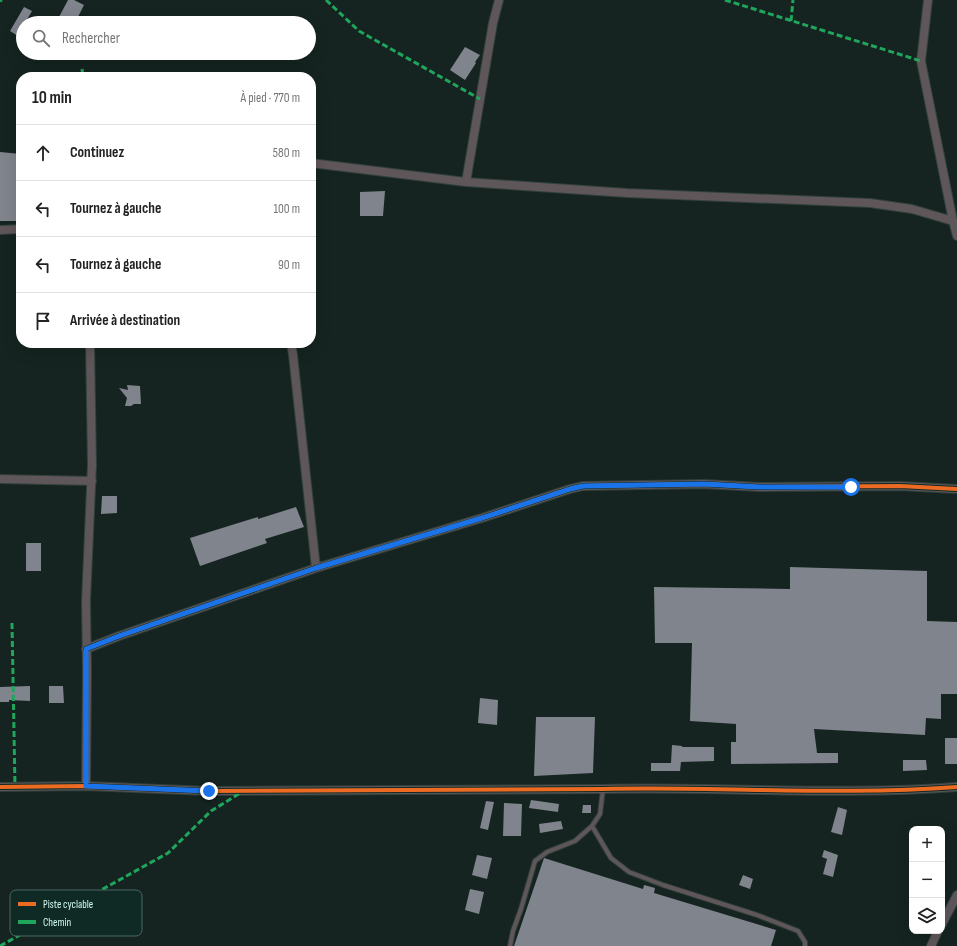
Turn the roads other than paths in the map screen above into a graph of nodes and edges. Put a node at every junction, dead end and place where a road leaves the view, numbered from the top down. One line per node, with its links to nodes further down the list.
1 (499, 0): 4 (street)
2 (928, 0): 5 (street)
3 (316, 164): 4 (street)
4 (466, 182): 5 (street)
5 (953, 221): 8 (street)
6 (16, 229): 7 (street)
7 (0, 230)
8 (957, 236)
9 (90, 348): 12 (street)
10 (292, 348): 14 (street)
11 (0, 479): 12 (street)
12 (92, 481): 15 (street)
13 (957, 489): 14 (street)
14 (316, 568): 15 (street)
15 (86, 649): 16 (street)
16 (86, 786): 17 (street); 19 (street)
17 (0, 787)
18 (957, 787): 19 (street)
19 (603, 789): 20 (lane)
20 (592, 826): 24 (lane); 25 (lane)
21 (957, 897): 22 (street)
22 (945, 919)
23 (937, 934): 26 (street)
24 (510, 946)
25 (805, 946)
26 (931, 946)

